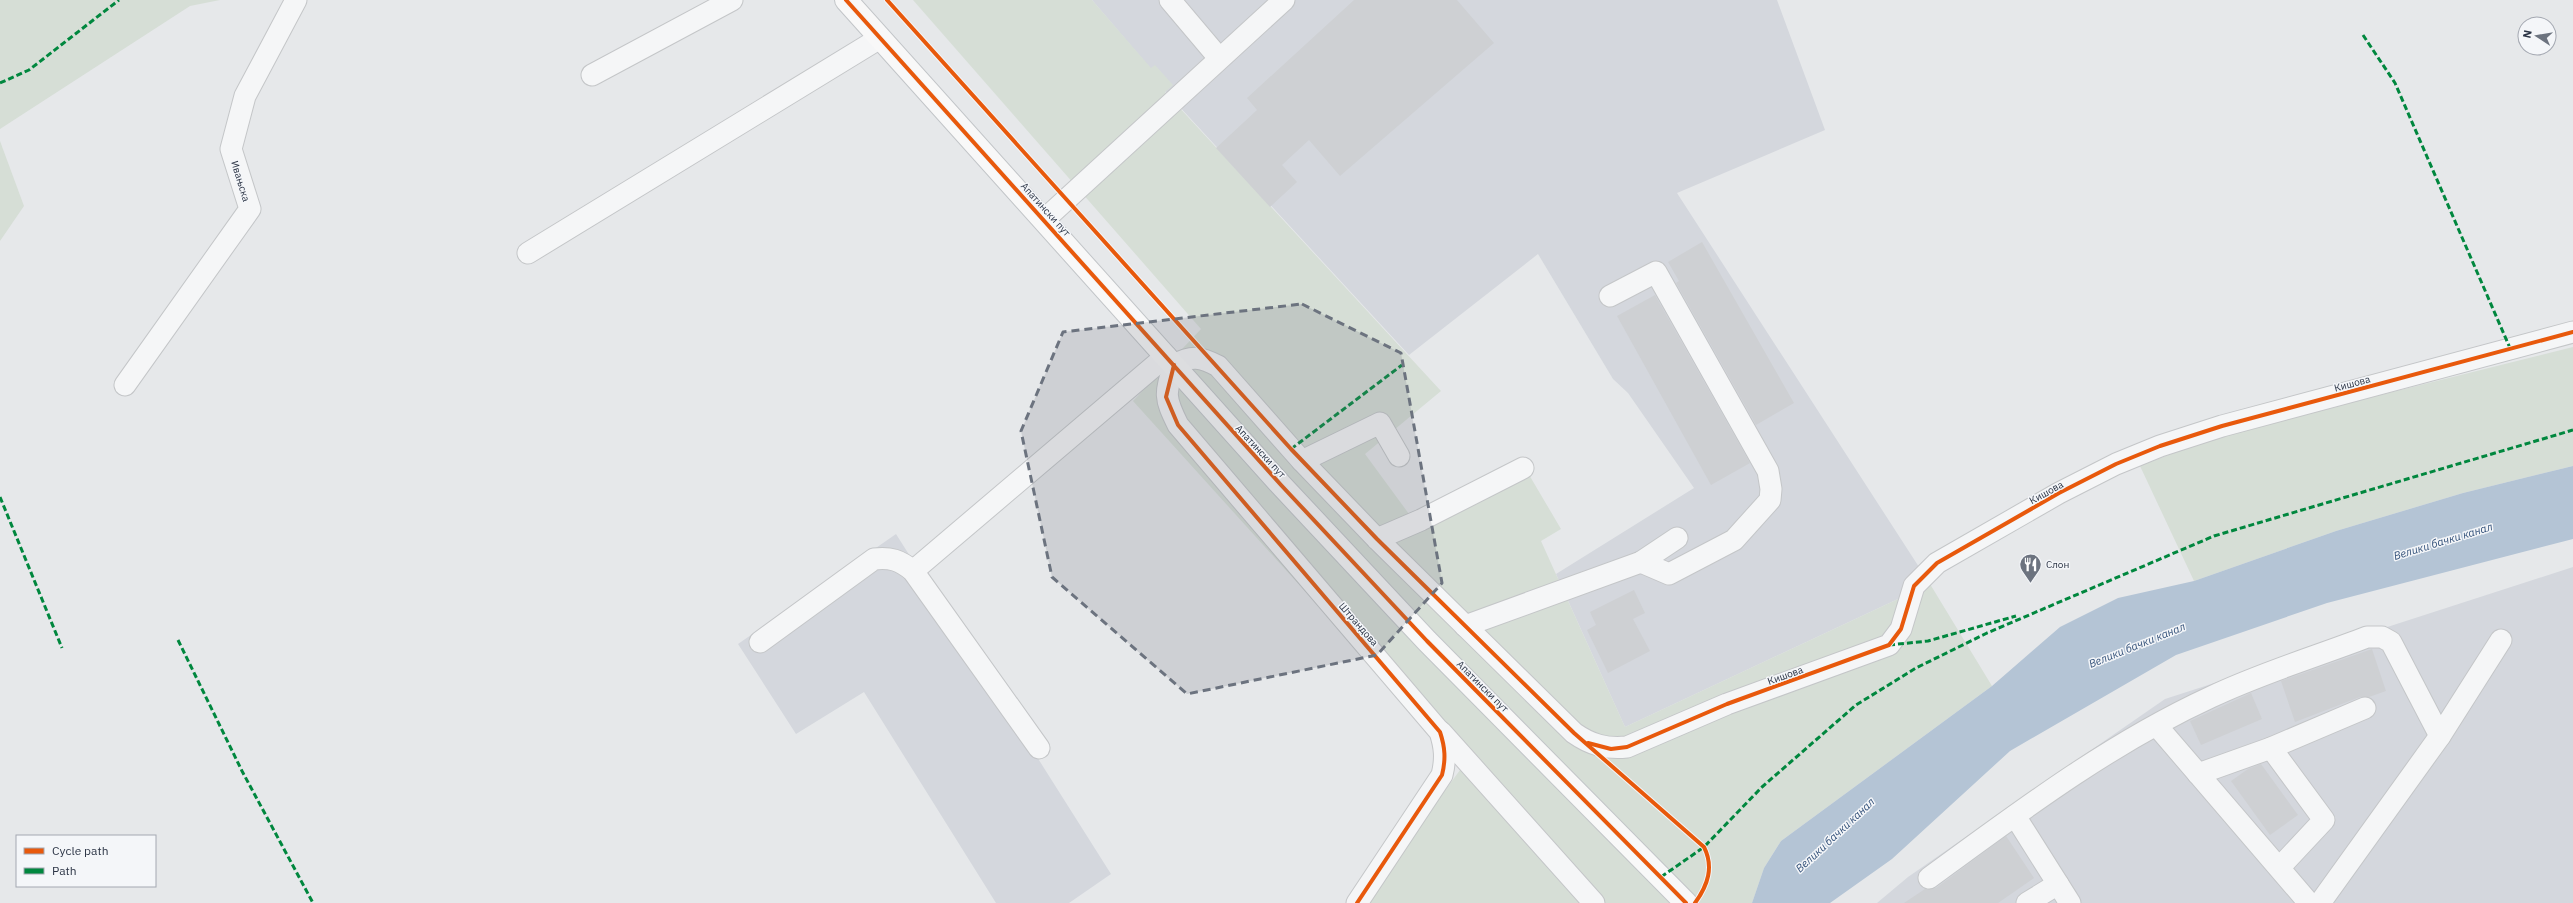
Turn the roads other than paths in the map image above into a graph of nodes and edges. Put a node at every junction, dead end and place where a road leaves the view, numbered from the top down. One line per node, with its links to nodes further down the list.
1 (296, 0): 14 (street, Ивањска)
2 (732, 0): 8 (street)
3 (846, 0): 6 (main road, Апатински пут)
4 (1170, 0): 7 (street)
5 (1284, 0): 7 (street)
6 (880, 38): 9 (main road, Апатински пут); 10 (street)
7 (1218, 58): 9 (street)
8 (592, 74)
9 (1045, 219): 13 (main road, Апатински пут)
10 (528, 253)
11 (1610, 296): 20 (street)
12 (2573, 332): 22 (street, Кишова)
13 (1170, 361): 16 (street); 21 (street); 27 (street, Штрандова); 36 (main road, Апатински пут)
14 (125, 384)
15 (1399, 456): 16 (street)
16 (1302, 461): 19 (street)
17 (1523, 468): 19 (street)
18 (1677, 538): 20 (street)
19 (1377, 539): 22 (street)
20 (1641, 562): 22 (street)
21 (913, 571): 24 (street); 29 (street)
22 (1465, 626)
23 (2501, 640): 28 (street)
24 (760, 642)
25 (2365, 708): 30 (street)
26 (2157, 726): 28 (street); 31 (street); 32 (street)
27 (1440, 732): 37 (street, Штрандова); 38 (street)
28 (2440, 736): 42 (street)
29 (1039, 748)
30 (2271, 748): 31 (street); 33 (street)
31 (2198, 774): 33 (street)
32 (2015, 816): 34 (street); 35 (street)
33 (2280, 867): 41 (street)
34 (1929, 878)
35 (2058, 884): 39 (street); 40 (street)
36 (1684, 900)
37 (1357, 903)
38 (1594, 903)
39 (2027, 903)
40 (2070, 903)
41 (2309, 903)
42 (2320, 903)

